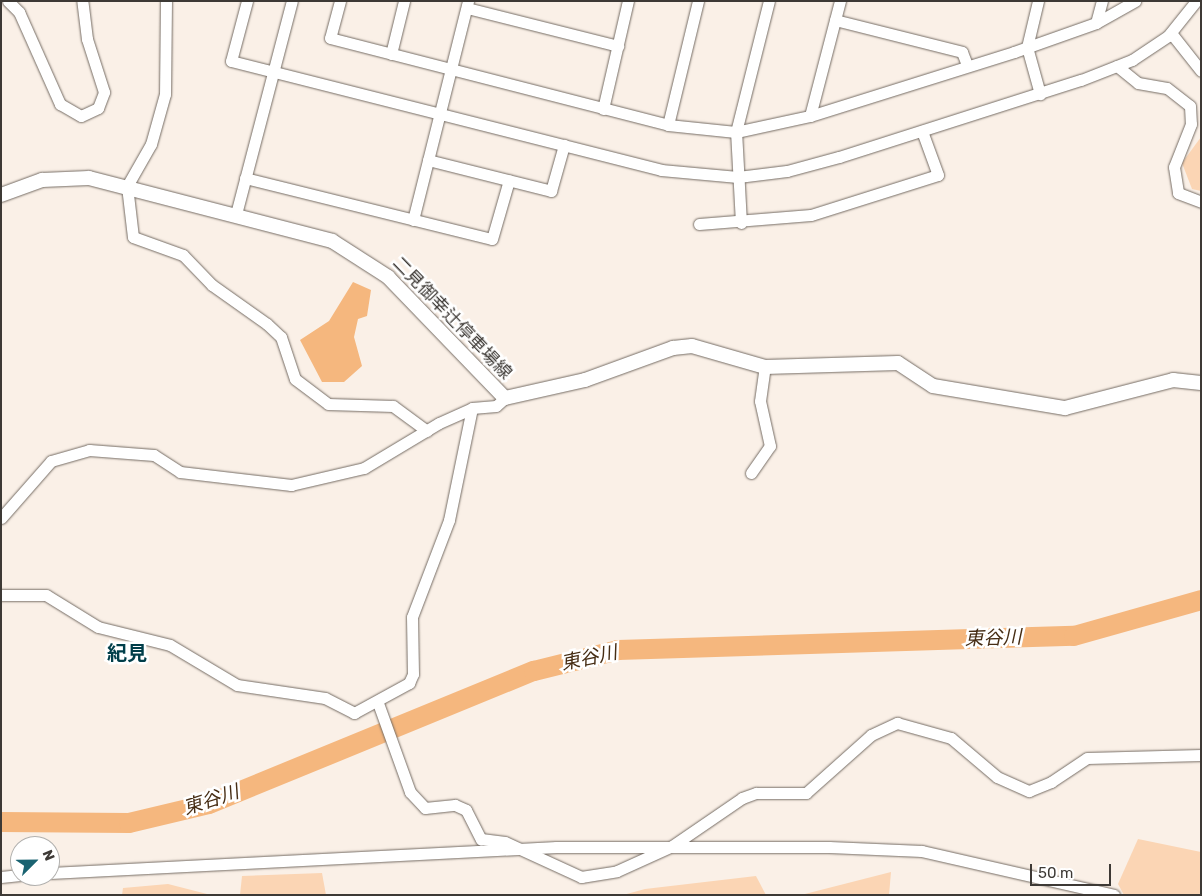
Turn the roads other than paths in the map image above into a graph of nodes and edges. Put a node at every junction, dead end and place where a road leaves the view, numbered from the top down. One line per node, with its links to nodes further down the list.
1 (8, 1): 2 (street)
2 (82, 1)
3 (166, 1): 40 (street)
4 (247, 1): 27 (street)
5 (292, 1): 27 (street)
6 (340, 1): 22 (street)
7 (404, 1): 22 (street)
8 (628, 1): 20 (street)
9 (698, 1): 32 (street)
10 (769, 1): 34 (street)
11 (840, 1): 17 (street)
12 (1038, 1): 21 (street)
13 (1102, 1): 18 (street)
14 (1135, 1): 18 (street)
15 (1196, 1): 19 (street)
16 (467, 4): 20 (street); 26 (street)
17 (835, 20): 23 (street); 31 (street)
18 (1096, 24): 21 (street)
19 (1171, 33): 24 (street); 25 (street)
20 (618, 46): 29 (street)
21 (1027, 47): 23 (street); 28 (street)
22 (392, 54): 26 (street)
23 (967, 65): 31 (street)
24 (1117, 66): 28 (street); 42 (street)
25 (1199, 67)
26 (451, 70): 29 (street); 30 (street)
27 (273, 72): 30 (street); 38 (street)
28 (1040, 94): 33 (street)
29 (604, 109): 32 (street)
30 (440, 112): 35 (street); 36 (street)
31 (810, 116): 34 (street)
32 (668, 125): 34 (street)
33 (922, 131): 37 (street); 45 (street)
34 (736, 132): 37 (street)
35 (564, 145): 37 (street); 39 (street)
36 (428, 160): 39 (street); 44 (street)
37 (738, 177): 45 (street)
38 (245, 178): 43 (street); 44 (street)
39 (509, 180): 44 (street)
40 (127, 186): 41 (main road, 二見御幸辻停車場線); 43 (main road, 二見御幸辻停車場線); 51 (street)
41 (1, 196)
42 (1201, 202)
43 (236, 214): 49 (main road, 二見御幸辻停車場線)
44 (413, 220)
45 (741, 223): 46 (street)
46 (699, 224)
47 (765, 367): 48 (main road, 二見御幸辻停車場線); 49 (main road, 二見御幸辻停車場線); 52 (street)
48 (1201, 383)
49 (506, 398): 50 (street)
50 (472, 408): 51 (street); 55 (street)
51 (427, 431): 53 (street)
52 (751, 473)
53 (1, 518)
54 (1, 595): 55 (street)
55 (378, 703): 58 (street)
56 (1201, 755): 57 (street)
57 (672, 846): 58 (street); 58 (street); 60 (street)
58 (520, 850): 59 (street)
59 (60, 872)
60 (1114, 895)

